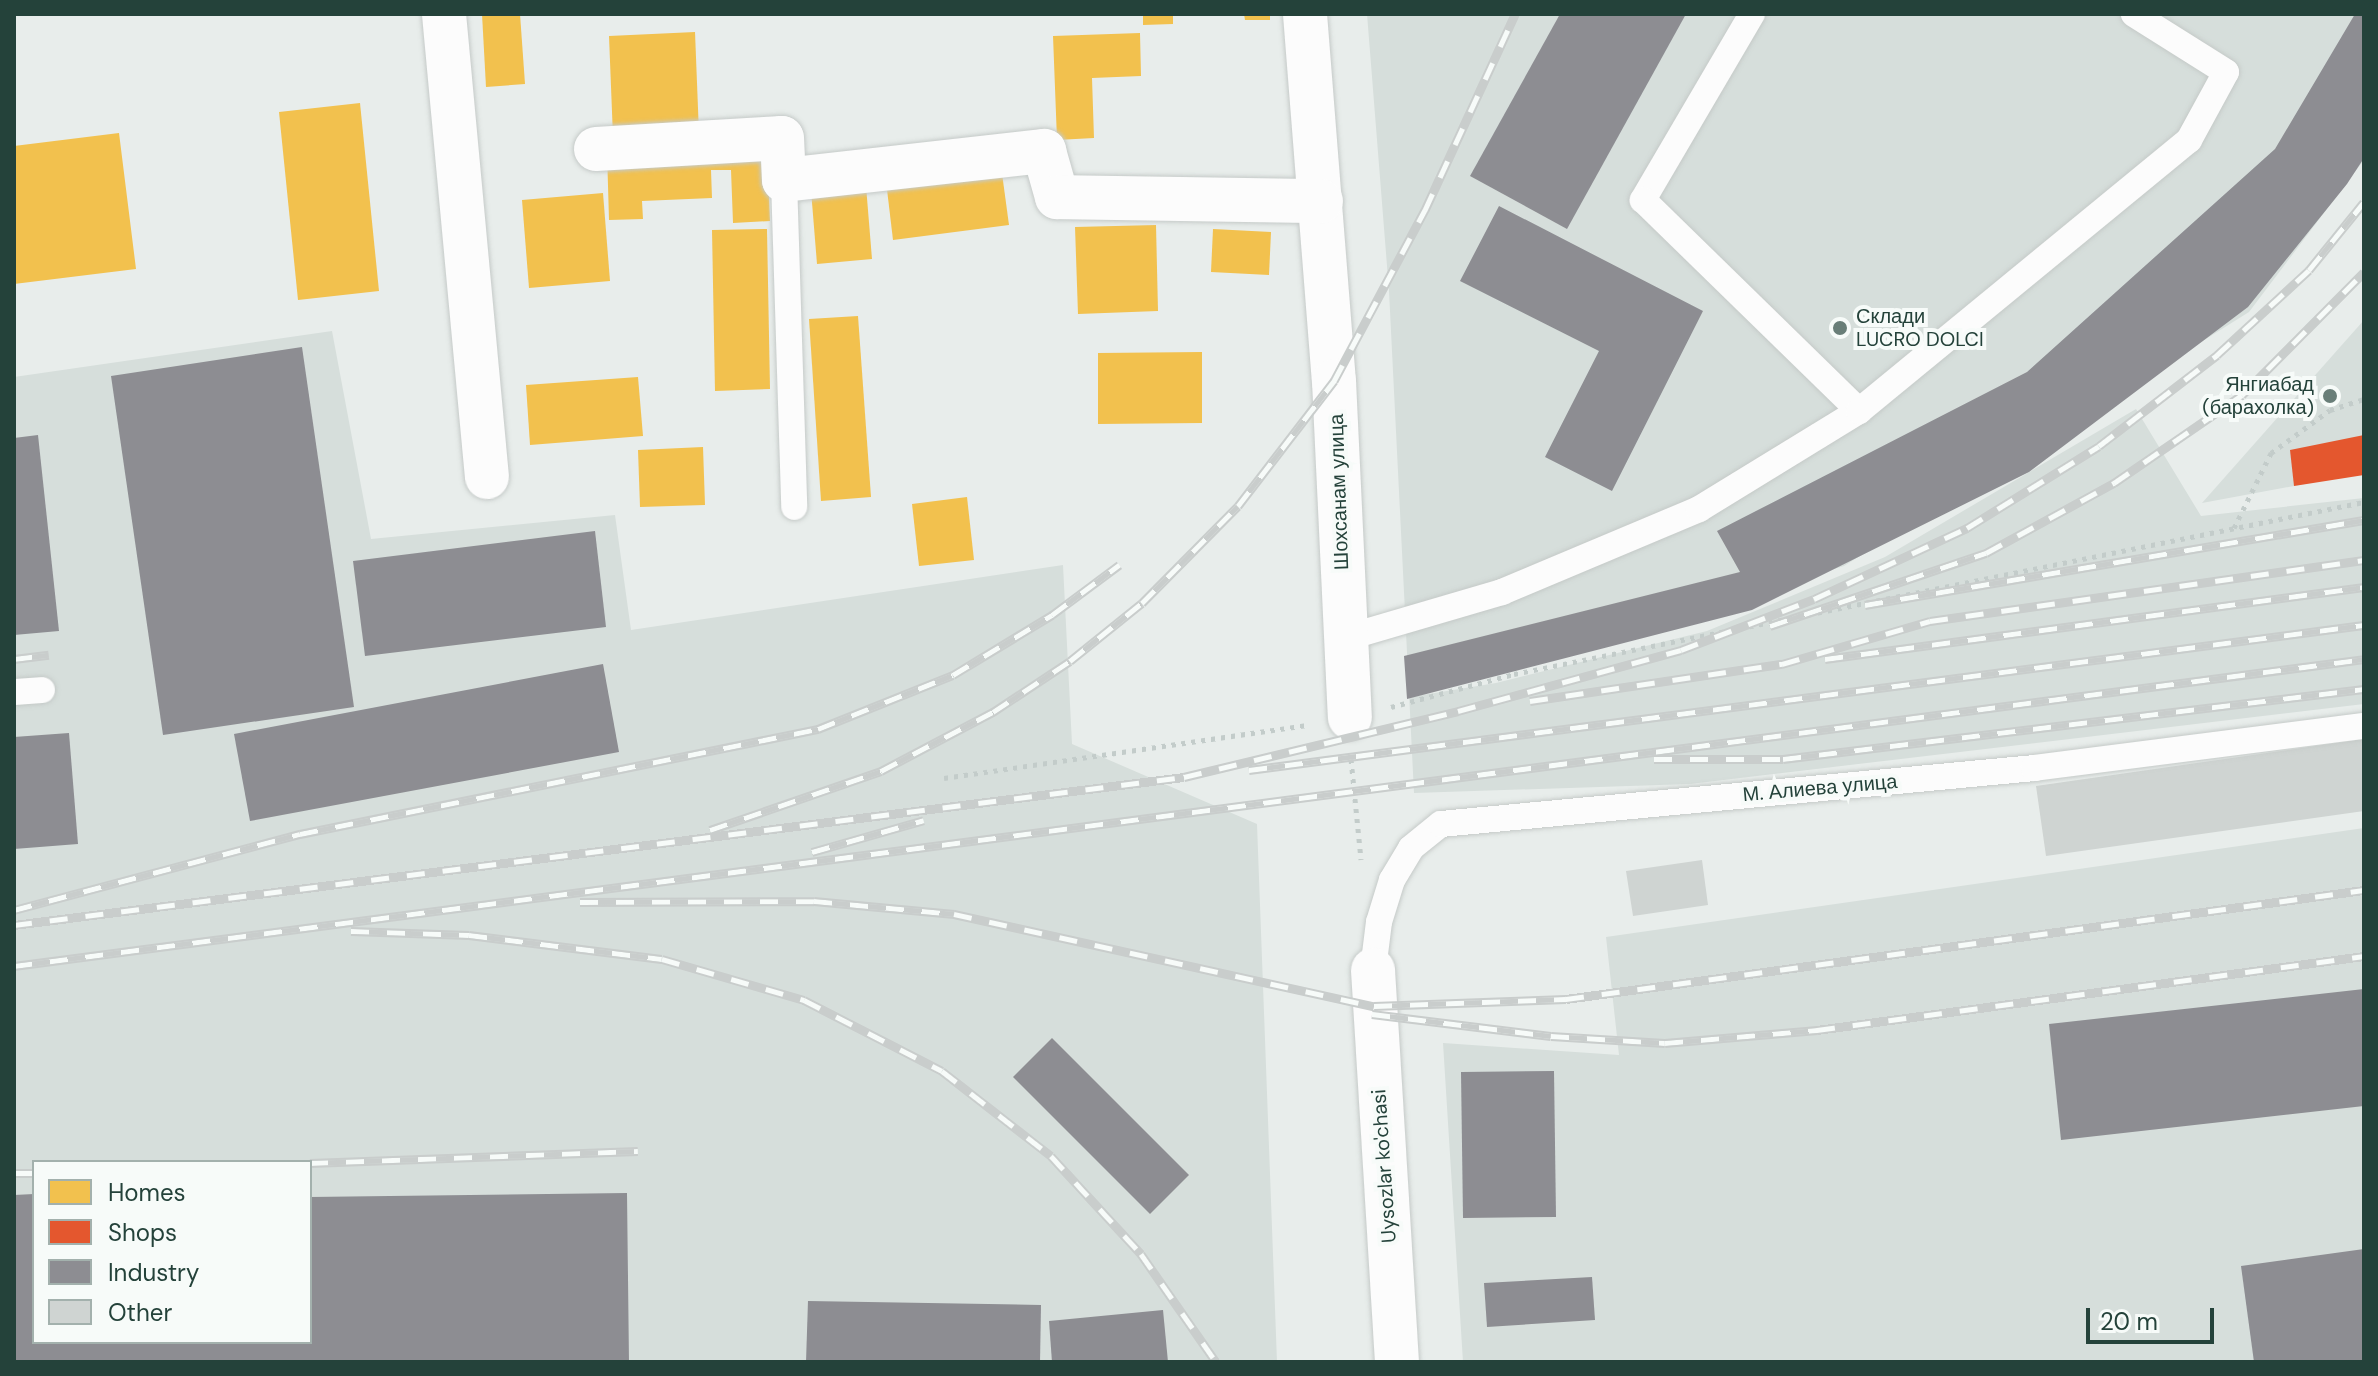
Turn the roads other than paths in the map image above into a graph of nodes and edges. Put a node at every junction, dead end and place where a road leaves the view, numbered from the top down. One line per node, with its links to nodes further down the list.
1 (444, 14): 9 (street)
2 (1305, 14): 7 (street, Шохсанам улица)
3 (1752, 14): 8 (lane)
4 (2134, 14): 8 (lane)
5 (596, 149): 6 (street)
6 (784, 180): 7 (street); 10 (lane)
7 (1321, 201): 11 (street, Шохсанам улица)
8 (1859, 411): 11 (lane)
9 (487, 477)
10 (794, 507)
11 (1345, 638): 14 (street, Шохсанам улица)
12 (42, 690): 13 (lane)
13 (14, 692)
14 (1350, 718)
15 (2364, 726): 16 (lane, М. Алиева улица)
16 (1373, 970): 17 (street, Uysozlar ko'chasi)
17 (1397, 1362)

